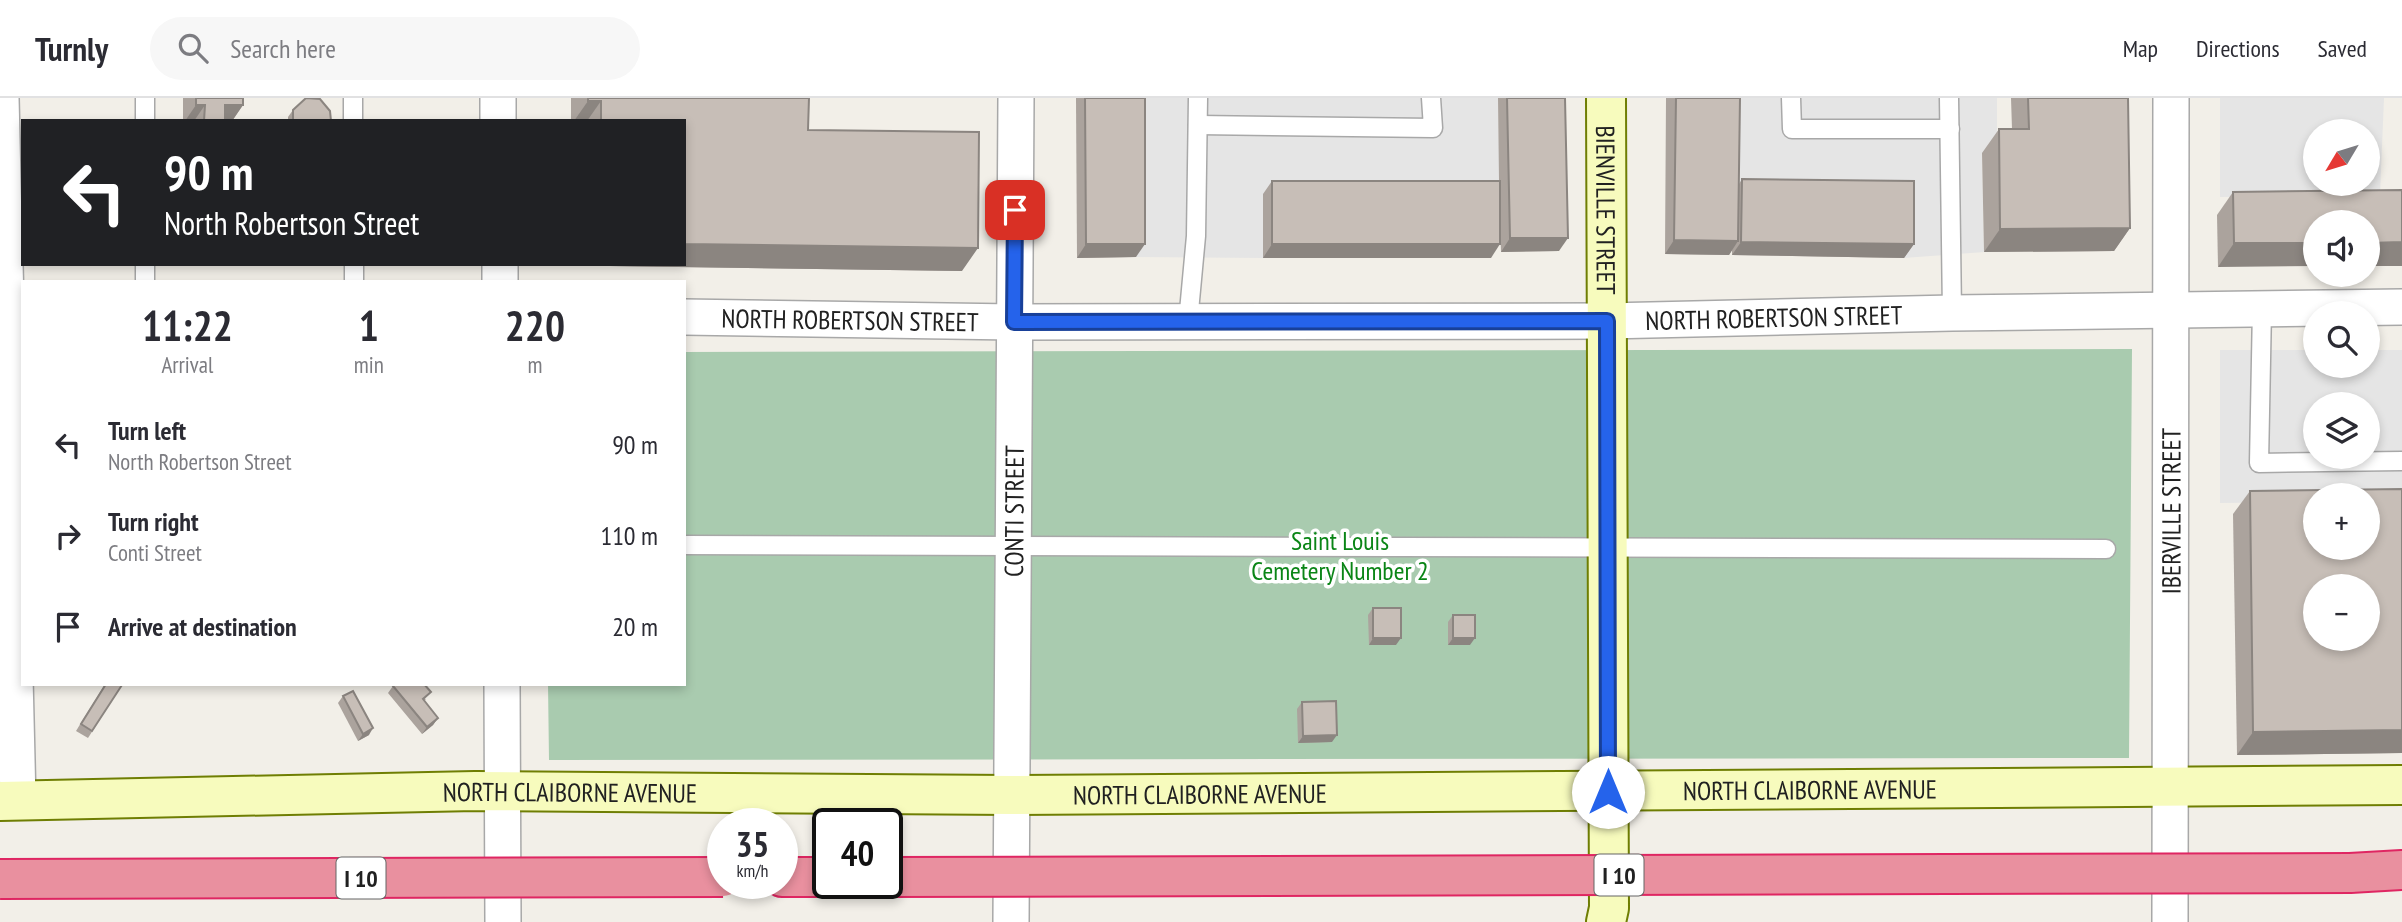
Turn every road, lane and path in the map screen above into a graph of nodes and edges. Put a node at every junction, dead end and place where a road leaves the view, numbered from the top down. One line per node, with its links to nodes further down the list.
1 (1, 98): 36 (street)
2 (145, 98): 12 (lane)
3 (353, 98): 13 (lane)
4 (498, 98): 14 (street)
5 (1016, 98): 23 (street, CONTI STREET)
6 (1198, 98): 15 (lane)
7 (1432, 98): 15 (lane)
8 (1606, 98): 22 (main road, BIENVILLE STREET)
9 (1791, 98): 16 (lane)
10 (1949, 98): 16 (lane)
11 (2171, 98): 19 (street, IBERVILLE STREET)
12 (145, 119)
13 (353, 119)
14 (498, 119)
15 (1198, 125): 24 (lane)
16 (1950, 129): 20 (lane)
17 (2402, 307): 18 (street, NORTH ROBERTSON STREET)
18 (2262, 308): 19 (street, NORTH ROBERTSON STREET); 25 (lane)
19 (2172, 309): 20 (street, NORTH ROBERTSON STREET); 32 (street, IBERVILLE STREET)
20 (1952, 313): 22 (street, NORTH ROBERTSON STREET)
21 (686, 317): 23 (street, NORTH ROBERTSON STREET)
22 (1607, 321): 24 (street, NORTH ROBERTSON STREET); 28 (main road, BIENVILLE STREET)
23 (1014, 322): 24 (street, NORTH ROBERTSON STREET); 27 (street, CONTI STREET)
24 (1188, 322)
25 (2402, 461)
26 (686, 545): 27 (lane)
27 (1013, 548): 28 (lane); 35 (street, CONTI STREET)
28 (1607, 548): 29 (lane); 34 (main road, BIENVILLE STREET)
29 (2106, 549)
30 (502, 686): 33 (street)
31 (2402, 785): 32 (main road, NORTH CLAIBORNE AVENUE)
32 (2171, 787): 34 (main road, NORTH CLAIBORNE AVENUE); 44 (street, IBERVILLE STREET)
33 (502, 791): 35 (main road, NORTH CLAIBORNE AVENUE); 36 (main road, NORTH CLAIBORNE AVENUE); 42 (street)
34 (1608, 792): 35 (main road, NORTH CLAIBORNE AVENUE); 41 (main road, BIENVILLE STREET)
35 (1012, 795): 43 (street, CONTI STREET)
36 (9, 801)
37 (2402, 871): 39 (highway, I 10, bridge)
38 (707, 877): 40 (highway, I 10, bridge)
39 (903, 877)
40 (0, 879)
41 (1609, 917)
42 (503, 922)
43 (1012, 922)
44 (2170, 922)

